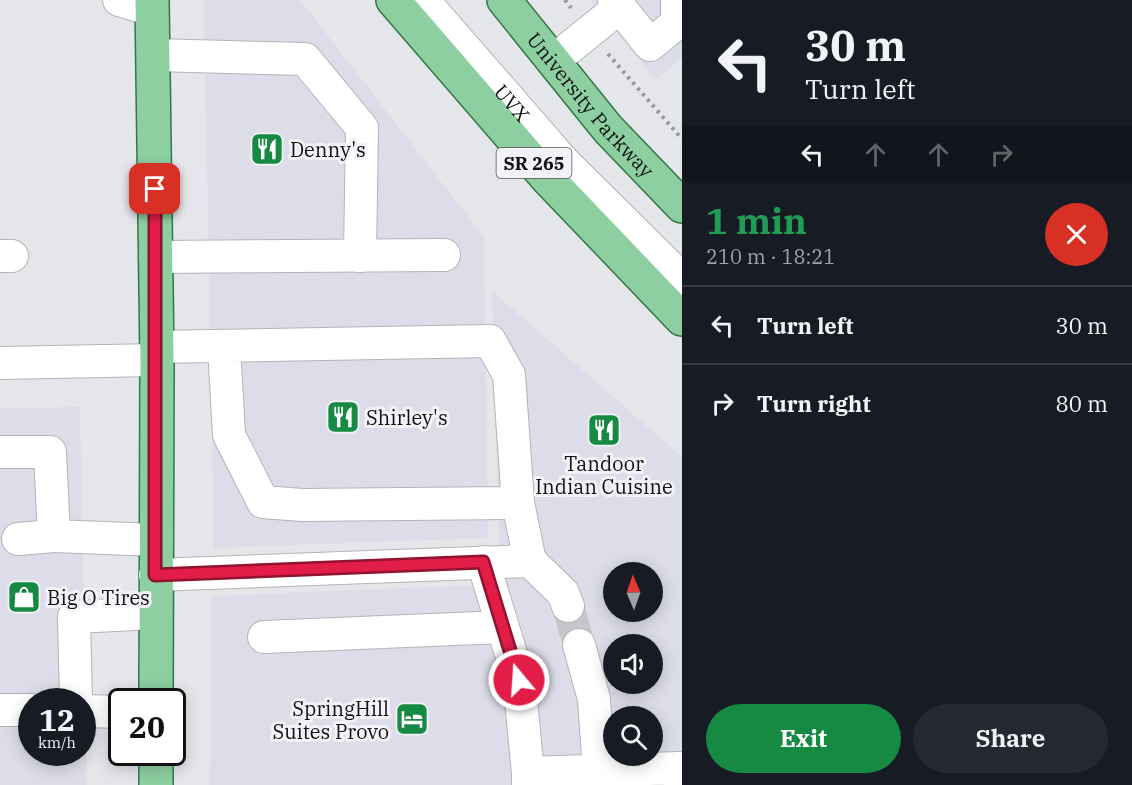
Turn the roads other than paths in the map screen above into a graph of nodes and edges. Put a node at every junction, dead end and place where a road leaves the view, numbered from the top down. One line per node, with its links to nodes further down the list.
1 (119, 0): 7 (street)
2 (393, 0): 17 (main road, SR 265)
3 (423, 0): 16 (street, UVX)
4 (444, 0): 13 (street)
5 (504, 0): 10 (main road, University Parkway)
6 (677, 0): 8 (street)
7 (155, 3): 9 (main road)
8 (617, 4): 10 (street)
9 (154, 55): 14 (street); 15 (main road)
10 (553, 61): 11 (main road, University Parkway)
11 (682, 206)
12 (444, 255): 14 (street)
13 (682, 255)
14 (360, 256): 15 (street)
15 (155, 257): 19 (main road)
16 (682, 279)
17 (682, 319)
18 (224, 346): 19 (street); 22 (street); 22 (street)
19 (156, 354): 20 (street); 25 (main road)
20 (0, 363)
21 (0, 452): 23 (street)
22 (518, 503): 26 (street)
23 (54, 536): 24 (street); 25 (street)
24 (18, 539)
25 (155, 540): 28 (main road)
26 (530, 561): 27 (street); 29 (street)
27 (483, 562): 28 (street); 31 (street)
28 (155, 575): 30 (main road)
29 (568, 606)
30 (156, 613): 34 (street); 35 (main road)
31 (502, 627): 32 (street); 40 (street)
32 (264, 637)
33 (579, 645): 39 (street)
34 (76, 688)
35 (156, 688)
36 (0, 710): 37 (street)
37 (18, 710)
38 (156, 766): 41 (main road)
39 (599, 771): 40 (street); 42 (street)
40 (528, 779)
41 (156, 785)
42 (680, 785)

